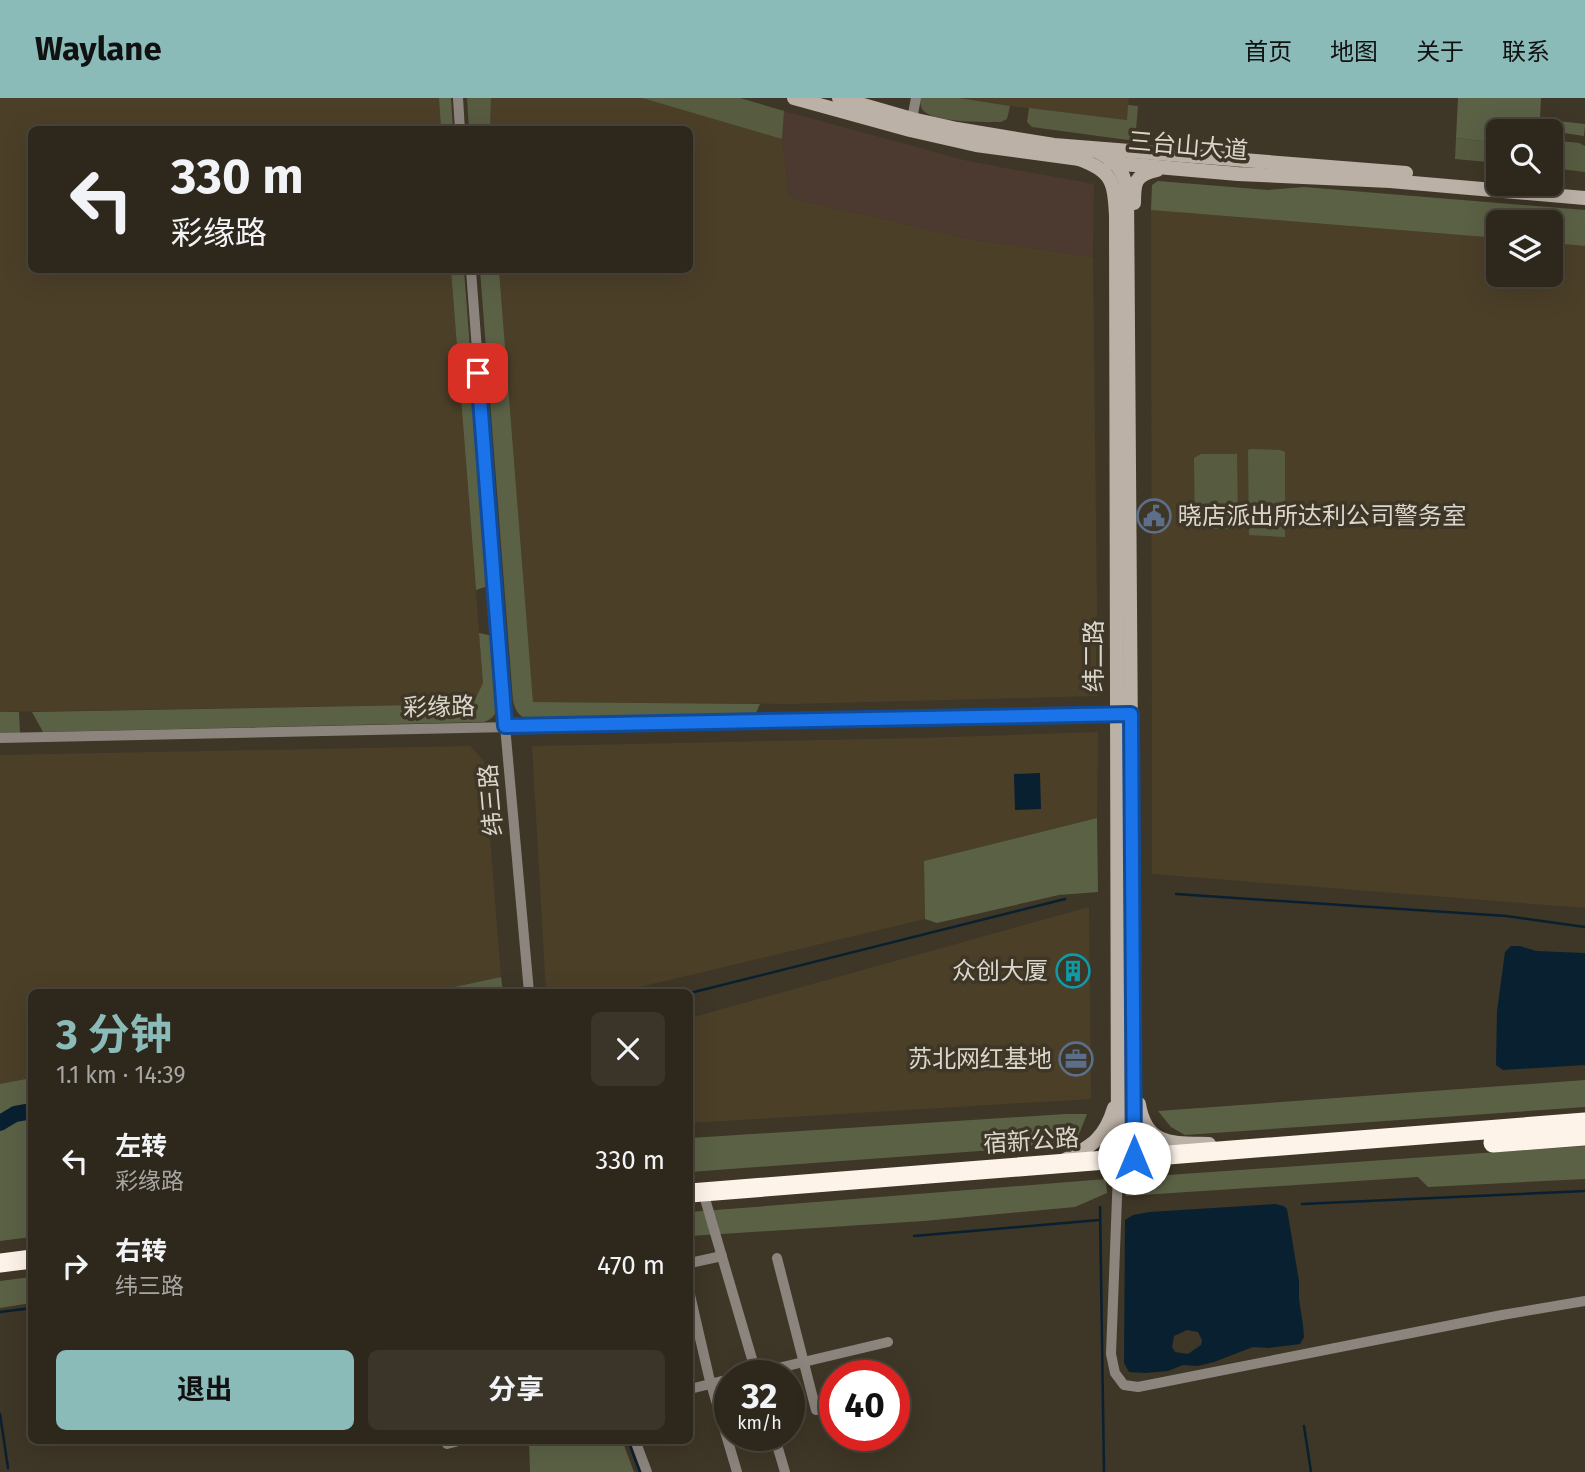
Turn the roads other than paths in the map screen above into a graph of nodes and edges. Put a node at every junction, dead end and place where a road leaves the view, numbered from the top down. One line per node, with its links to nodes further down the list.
1 (458, 98): 6 (street)
2 (794, 98): 7 (street, 三台山大道)
3 (839, 98): 5 (street, 三台山大道)
4 (916, 98): 5 (street)
5 (912, 119): 7 (street, 三台山大道)
6 (460, 126)
7 (1084, 154): 8 (street); 10 (street, 三台山大道); 16 (street, 纬二路)
8 (1114, 163): 9 (street, 三台山大道); 15 (street, 纬二路)
9 (1167, 168): 13 (street, 三台山大道); 15 (street)
10 (1486, 180)
11 (1563, 186): 12 (street)
12 (1585, 188)
13 (1585, 198)
14 (471, 273): 17 (street, 纬三路)
15 (1128, 302): 16 (street, 纬二路)
16 (1124, 714): 17 (street, 彩缘路); 20 (street, 纬二路); 21 (street, 纬二路)
17 (505, 726): 18 (street, 彩缘路); 19 (street, 纬三路)
18 (0, 738)
19 (529, 989)
20 (1118, 1044): 25 (street, 纬二路); 26 (street)
21 (1133, 1063): 24 (street); 25 (street, 纬二路)
22 (1585, 1122): 24 (highway, 宿新公路)
23 (1585, 1136): 25 (highway, 宿新公路)
24 (1311, 1144): 25 (highway, 宿新公路)
25 (1123, 1163): 26 (highway, 宿新公路); 27 (highway, 宿新公路); 35 (street)
26 (1058, 1164): 27 (highway, 宿新公路)
27 (697, 1199): 28 (street)
28 (722, 1256): 31 (street); 38 (street)
29 (777, 1258): 39 (street)
30 (28, 1260): 32 (highway)
31 (693, 1262)
32 (0, 1263)
33 (28, 1272): 34 (highway)
34 (0, 1276)
35 (1585, 1301)
36 (693, 1307): 42 (street)
37 (888, 1342): 40 (street)
38 (749, 1360)
39 (802, 1360)
40 (805, 1362)
41 (805, 1369): 44 (street)
42 (712, 1384): 43 (street); 48 (street)
43 (693, 1388)
44 (816, 1410)
45 (636, 1444): 47 (street)
46 (779, 1451): 49 (street)
47 (647, 1472)
48 (737, 1472)
49 (785, 1472)

